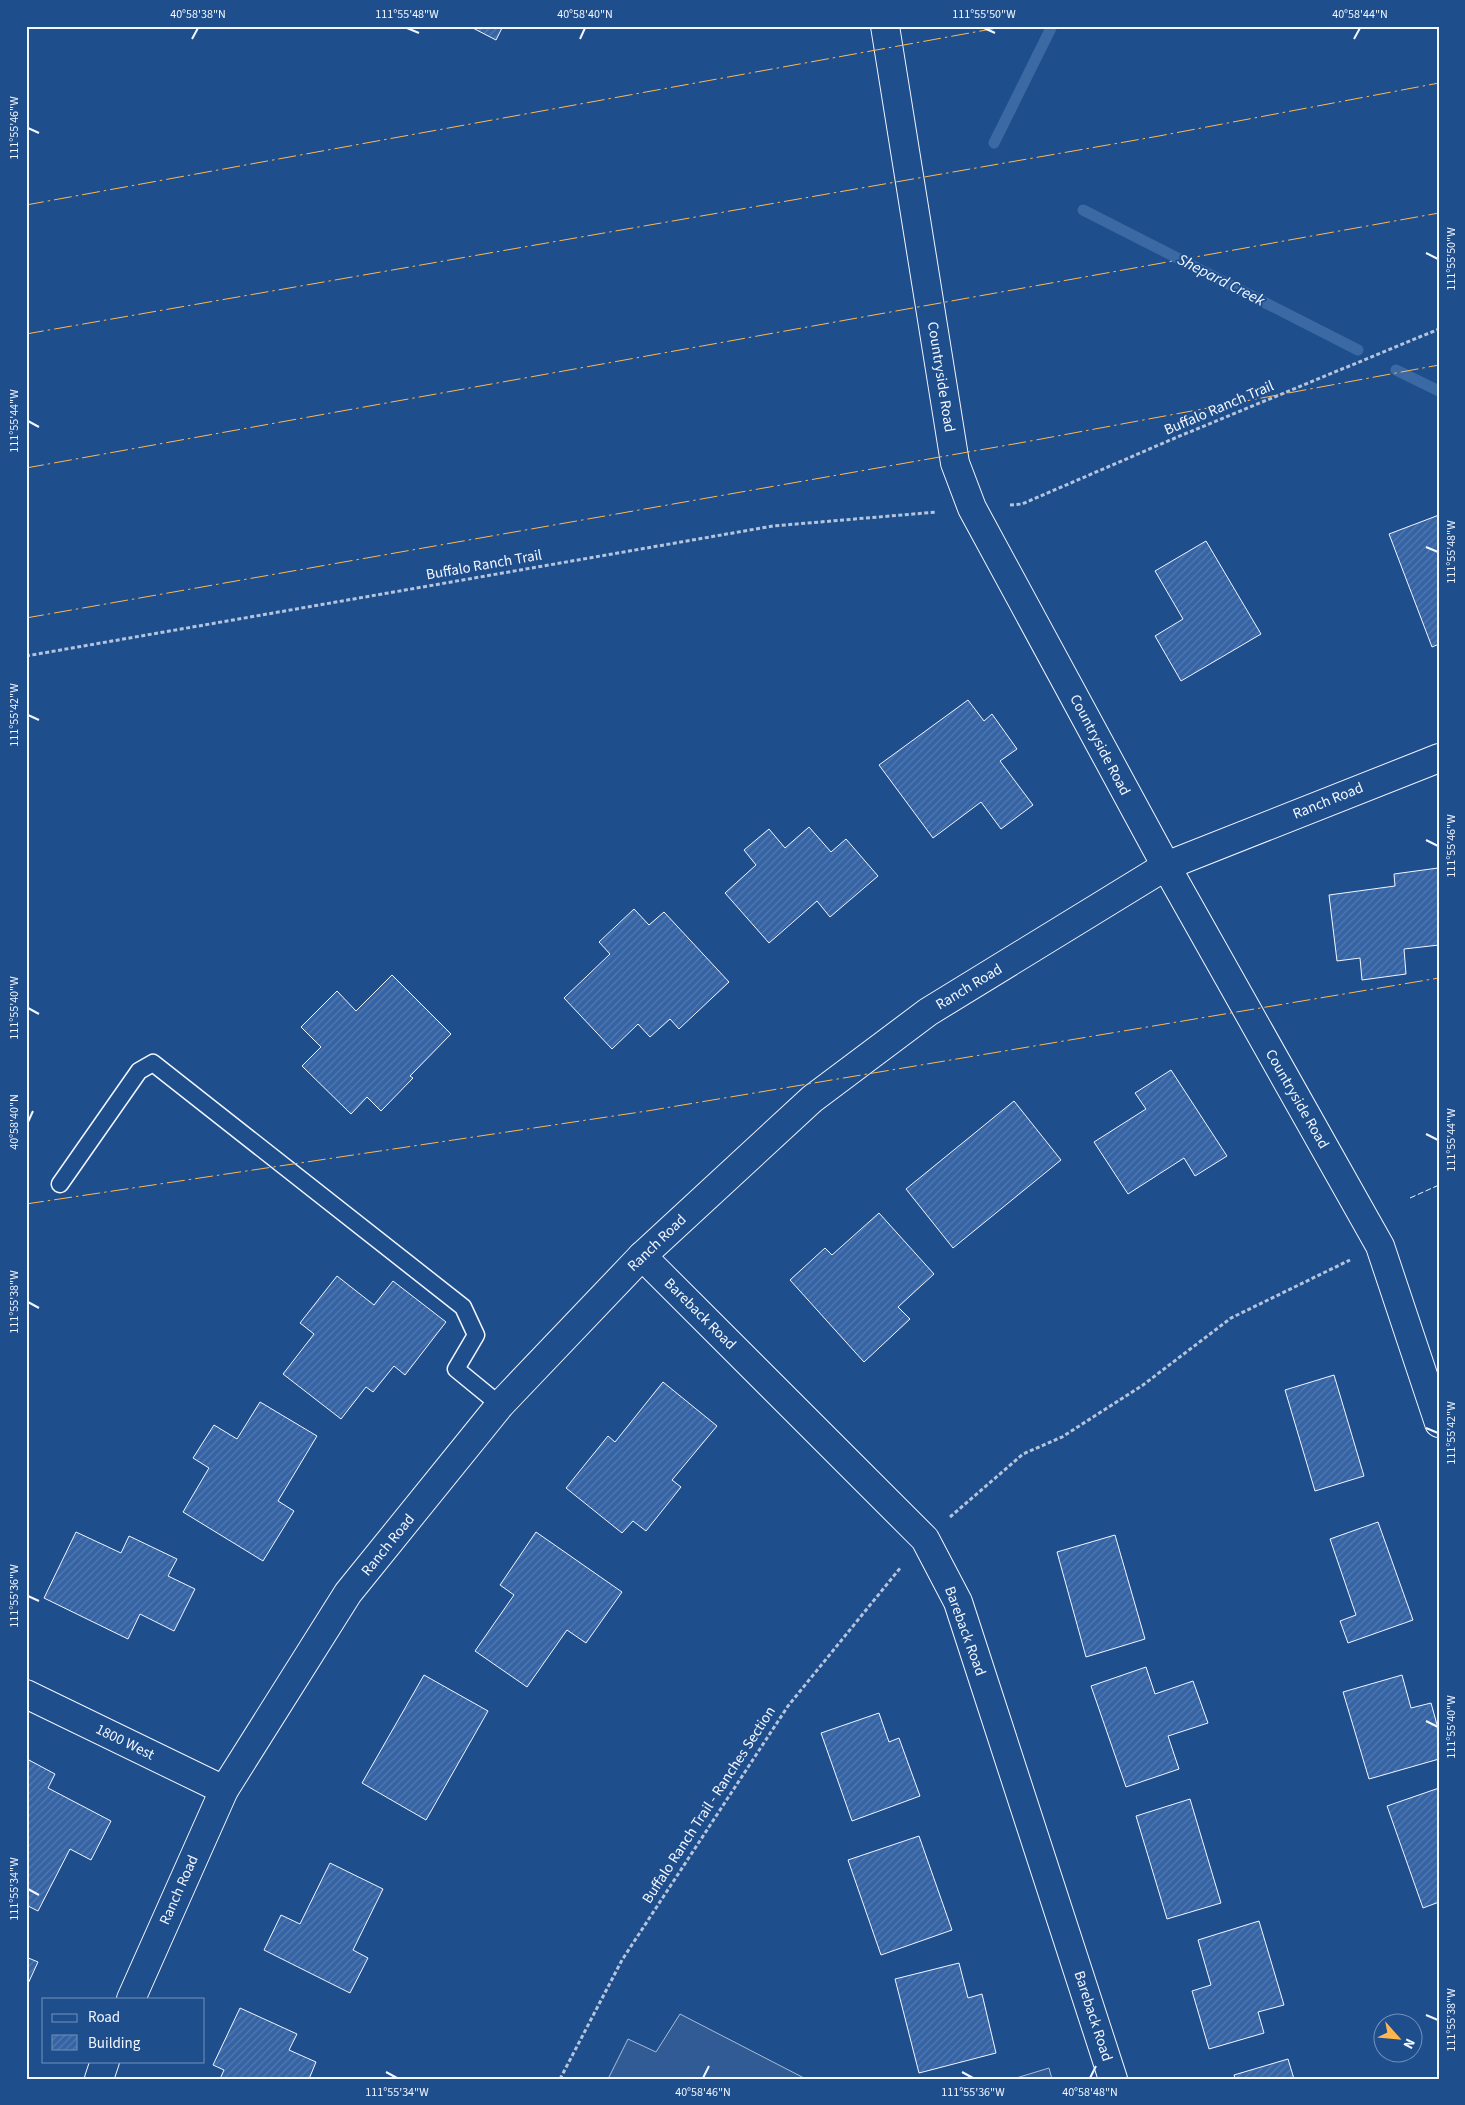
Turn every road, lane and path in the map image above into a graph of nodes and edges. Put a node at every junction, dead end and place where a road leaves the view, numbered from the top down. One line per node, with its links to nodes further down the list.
1 (885, 26): 7 (street, Countryside Road)
2 (1439, 329): 3 (path, Buffalo Ranch Trail)
3 (1008, 506)
4 (938, 512): 5 (path, Buffalo Ranch Trail)
5 (26, 656)
6 (1439, 758): 7 (street, Ranch Road)
7 (1166, 866): 9 (street, Ranch Road); 12 (street, Countryside Road)
8 (60, 1184): 11 (lane)
9 (642, 1256): 11 (street, Ranch Road); 21 (street, Bareback Road)
10 (1353, 1259): 13 (path)
11 (500, 1405): 16 (street, Ranch Road)
12 (1439, 1423)
13 (943, 1523)
14 (905, 1563): 20 (path, Buffalo Ranch Trail - Ranches Section)
15 (26, 1694): 16 (street, 1800 West)
16 (224, 1790): 17 (street, Ranch Road)
17 (130, 1998)
18 (105, 2062): 19 (street)
19 (99, 2079)
20 (560, 2079)
21 (1113, 2079)

